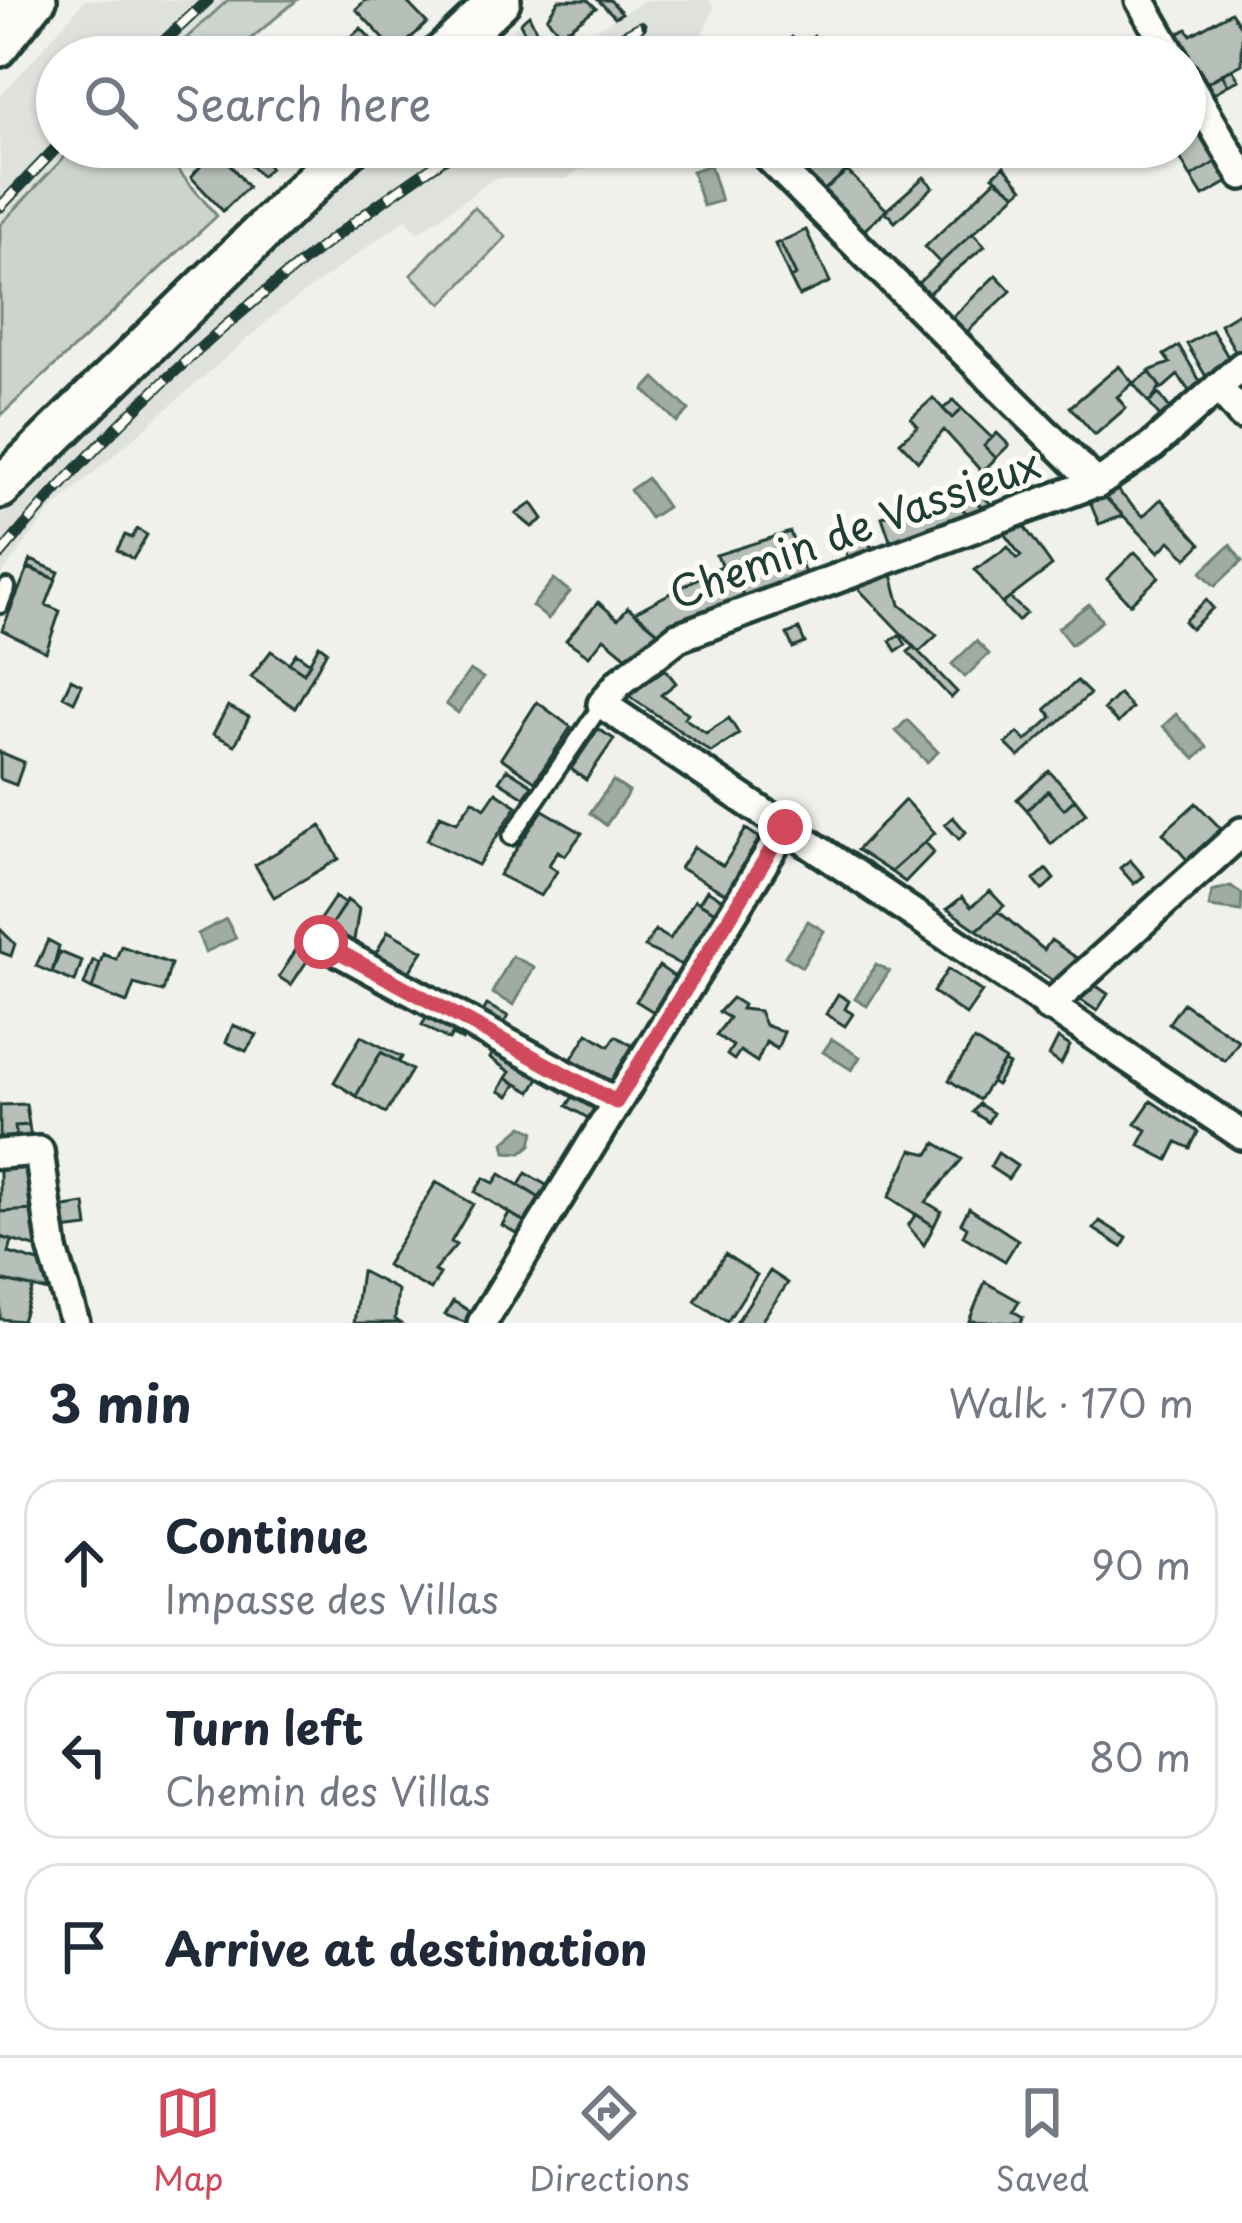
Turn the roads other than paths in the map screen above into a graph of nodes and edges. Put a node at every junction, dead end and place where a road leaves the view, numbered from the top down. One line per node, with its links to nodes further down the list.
1 (42, 0): 4 (street)
2 (500, 0): 5 (main road)
3 (1140, 0): 6 (street)
4 (10, 17)
5 (462, 36)
6 (1161, 36)
7 (1206, 113): 11 (street)
8 (301, 168): 15 (main road)
9 (328, 168): 17 (main road)
10 (779, 168): 16 (street)
11 (1242, 175)
12 (1242, 366): 13 (street, Chemin de Vassieux)
13 (1218, 388): 14 (street); 16 (street, Chemin de Vassieux)
14 (1242, 415)
15 (0, 452)
16 (1097, 484): 20 (street, Chemin de Vassieux)
17 (0, 488)
18 (7, 586): 19 (lane)
19 (0, 605)
20 (602, 704): 21 (street); 23 (lane)
21 (785, 827): 25 (street); 26 (street)
22 (1242, 832): 25 (street)
23 (512, 837)
24 (321, 942): 26 (street)
25 (1048, 1007): 27 (street)
26 (616, 1102): 30 (street)
27 (1242, 1135)
28 (0, 1154): 29 (street)
29 (75, 1323)
30 (482, 1323)

